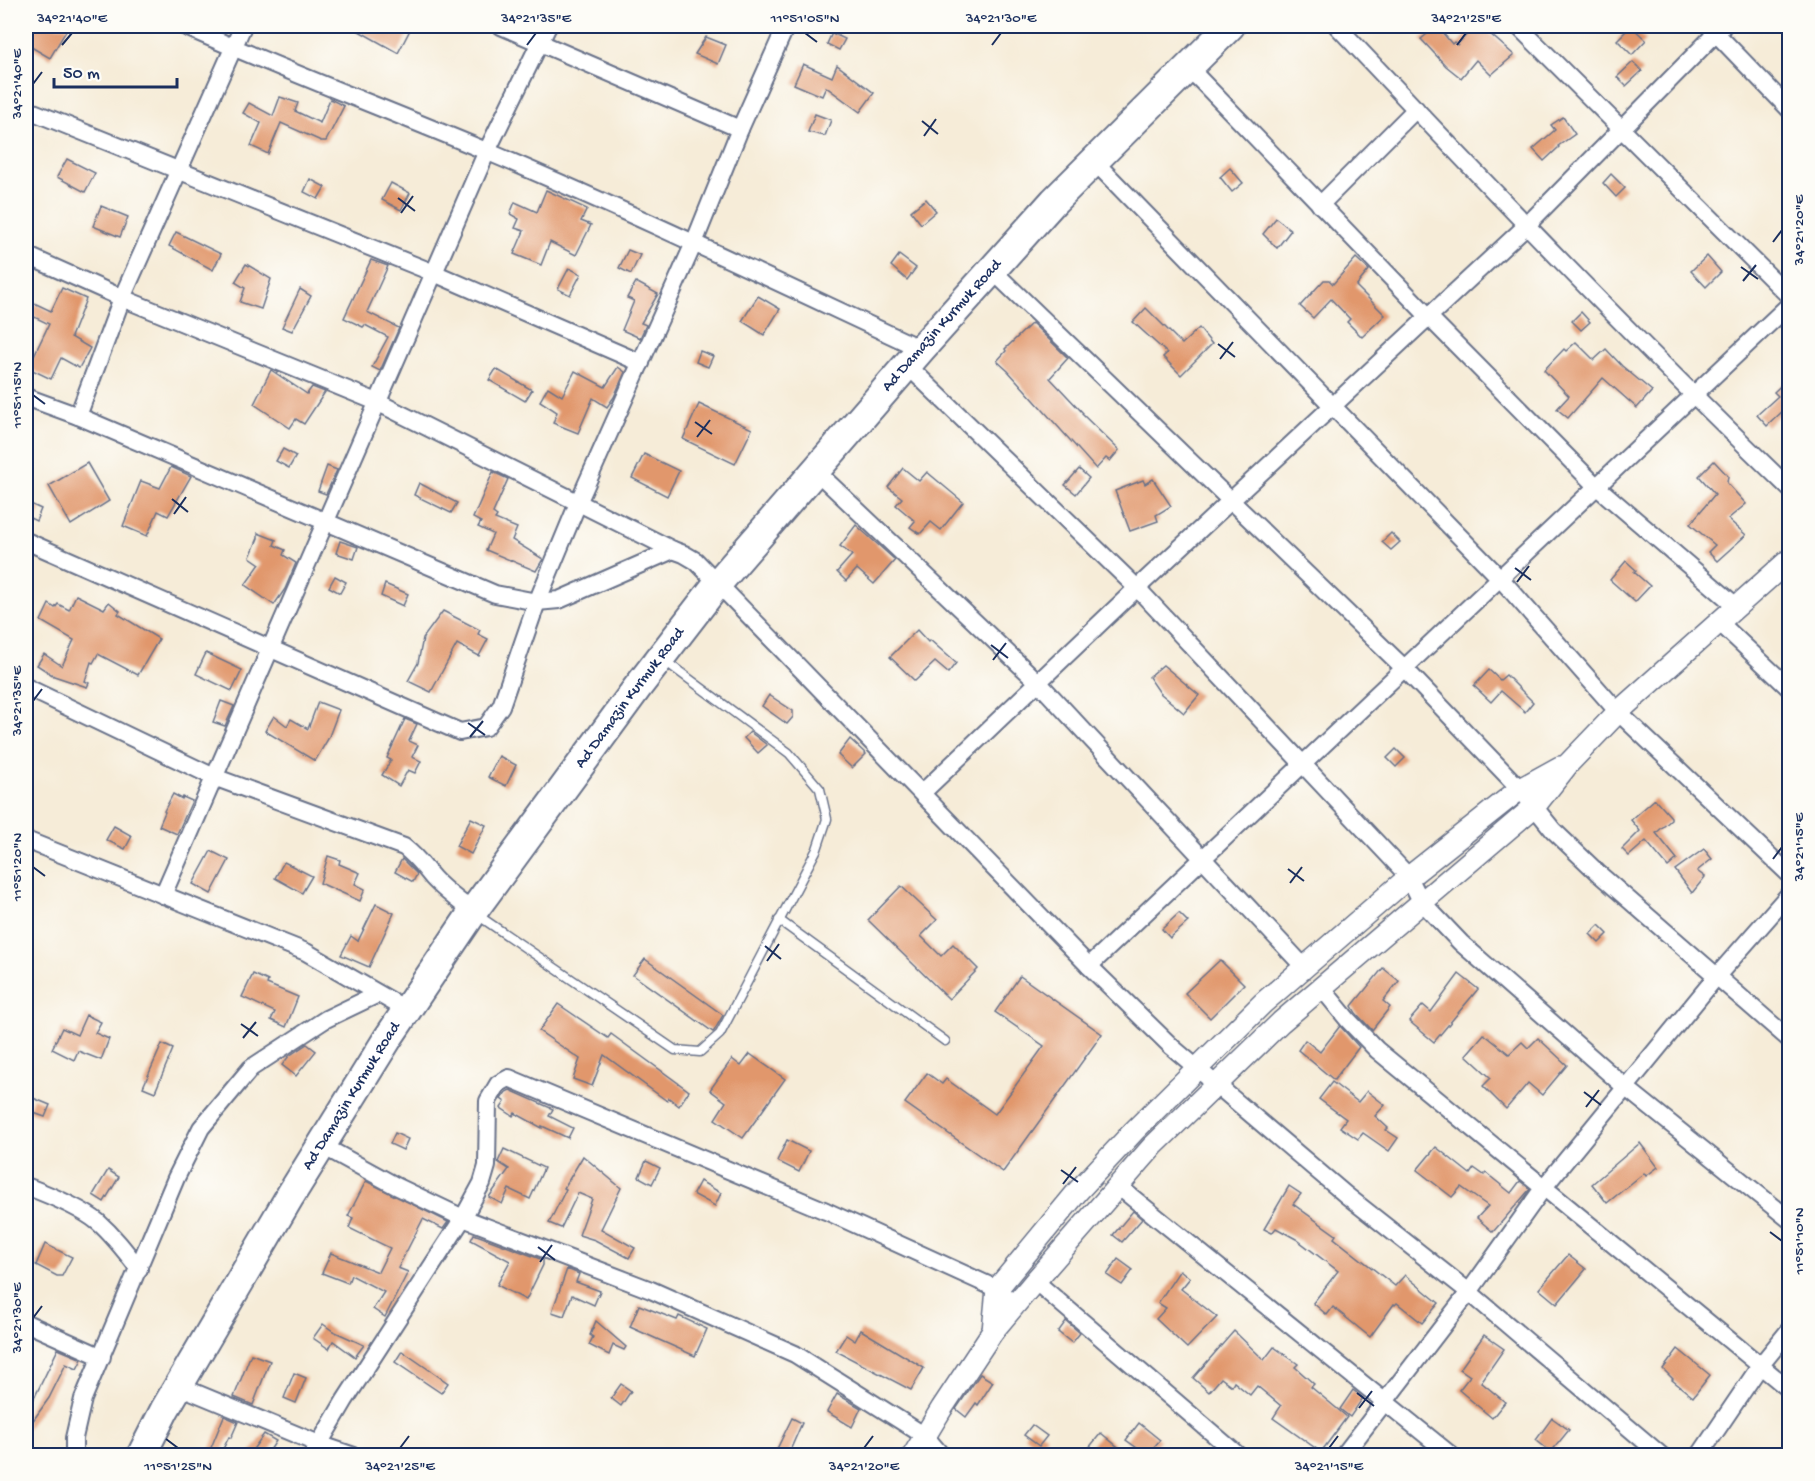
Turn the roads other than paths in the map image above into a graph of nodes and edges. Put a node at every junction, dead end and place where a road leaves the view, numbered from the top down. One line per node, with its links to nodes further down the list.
1 (184, 26): 11 (street)
2 (243, 26): 11 (street)
3 (501, 26): 10 (street)
4 (548, 26): 10 (street)
5 (786, 26): 16 (street)
6 (1230, 26): 12 (highway, Ad Damazin Kurmuk Road)
7 (1337, 26): 14 (street)
8 (1518, 26): 17 (street)
9 (1715, 28): 15 (street); 17 (street)
10 (539, 43): 16 (street); 18 (street)
11 (233, 47): 18 (street); 20 (street)
12 (1188, 67): 19 (highway, Ad Damazin Kurmuk Road); 21 (street)
13 (26, 109): 20 (street)
14 (1416, 109): 21 (street); 22 (street)
15 (1790, 110)
16 (740, 129): 23 (street)
17 (1621, 129): 22 (street); 27 (street)
18 (486, 151): 23 (street); 26 (street)
19 (1094, 161): 25 (highway, Ad Damazin Kurmuk Road); 36 (street)
20 (179, 172): 26 (street); 28 (street)
21 (1320, 205): 30 (street)
22 (1526, 226): 30 (street); 33 (street)
23 (694, 243): 31 (street); 32 (street)
24 (26, 255): 28 (street)
25 (992, 270): 31 (highway, Ad Damazin Kurmuk Road); 41 (street)
26 (434, 273): 32 (street); 35 (street)
27 (1790, 297)
28 (122, 298): 35 (street); 37 (street)
29 (1790, 304): 33 (street)
30 (1428, 317): 36 (street); 39 (street)
31 (914, 357): 38 (highway, Ad Damazin Kurmuk Road); 49 (street)
32 (641, 363): 42 (street)
33 (1692, 395): 39 (street); 40 (street)
34 (26, 399): 37 (street)
35 (377, 402): 42 (street); 43 (street)
36 (1332, 406): 41 (street); 47 (street)
37 (78, 416): 43 (street)
38 (816, 471): 48 (highway, Ad Damazin Kurmuk Road); 56 (street)
39 (1596, 486): 47 (street); 51 (street)
40 (1790, 489)
41 (1231, 500): 49 (street); 55 (street)
42 (578, 503): 45 (street); 50 (street)
43 (325, 522): 50 (street); 53 (street)
44 (26, 541): 53 (street)
45 (673, 550): 48 (street); 50 (street)
46 (1790, 559): 51 (street)
47 (1500, 578): 55 (street); 59 (street)
48 (718, 583): 54 (highway, Ad Damazin Kurmuk Road); 64 (street)
49 (1137, 588): 56 (street); 61 (street)
50 (537, 603): 53 (street)
51 (1736, 606): 52 (street)
52 (1718, 621): 58 (street); 59 (street)
53 (271, 648): 62 (street)
54 (660, 658): 73 (highway, Ad Damazin Kurmuk Road); 74 (lane)
55 (1404, 668): 61 (street); 63 (street)
56 (1038, 682): 64 (street); 67 (street)
57 (26, 687): 62 (street)
58 (1790, 689)
59 (1618, 712): 60 (street); 68 (street)
60 (1569, 763): 63 (street); 65 (street)
61 (1303, 764): 67 (street); 69 (street)
62 (214, 777): 71 (street); 73 (street)
63 (1520, 789): 65 (street); 69 (street)
64 (922, 793): 75 (street)
65 (1535, 806): 72 (street); 77 (street)
66 (26, 840): 71 (street)
67 (1203, 858): 75 (street); 76 (street)
68 (1790, 875)
69 (1409, 877): 72 (street); 76 (street)
70 (1790, 893): 77 (street)
71 (163, 895): 79 (street)
72 (1421, 901): 78 (street); 85 (street)
73 (473, 912): 74 (lane); 80 (highway, Ad Damazin Kurmuk Road)
74 (779, 920): 82 (lane)
75 (1089, 966): 83 (street)
76 (1304, 967): 83 (street)
77 (1716, 976): 81 (street); 85 (street)
78 (1321, 987): 84 (street); 89 (street)
79 (378, 994): 80 (street); 92 (street)
80 (407, 1010): 86 (highway, Ad Damazin Kurmuk Road)
81 (1790, 1040)
82 (945, 1041)
83 (1197, 1068): 84 (street); 94 (street)
84 (1215, 1084): 88 (street); 95 (street)
85 (1625, 1088): 89 (street); 91 (street)
86 (321, 1146): 90 (street); 102 (highway, Ad Damazin Kurmuk Road)
87 (26, 1186): 92 (street)
88 (1118, 1186): 93 (street); 104 (street)
89 (1544, 1187): 95 (street); 101 (street)
90 (463, 1218): 94 (street); 105 (street); 106 (street)
91 (1790, 1220)
92 (139, 1269): 100 (street)
93 (1035, 1281): 96 (street); 112 (street)
94 (997, 1290): 96 (street); 99 (street)
95 (1469, 1293): 104 (street); 115 (street)
96 (1015, 1305): 99 (street)
97 (26, 1323): 100 (street)
98 (1790, 1329): 101 (street)
99 (993, 1331): 105 (street)
100 (102, 1357): 107 (street)
101 (1761, 1366): 103 (street); 116 (street)
102 (179, 1386): 106 (street); 108 (highway, Ad Damazin Kurmuk Road)
103 (1790, 1390)
104 (1384, 1402): 113 (street); 114 (street)
105 (925, 1436): 110 (street); 111 (street)
106 (316, 1450): 109 (street)
107 (74, 1455)
108 (141, 1455)
109 (354, 1455)
110 (913, 1455)
111 (942, 1455)
112 (1239, 1455)
113 (1343, 1455)
114 (1452, 1455)
115 (1662, 1455)
116 (1698, 1455)

